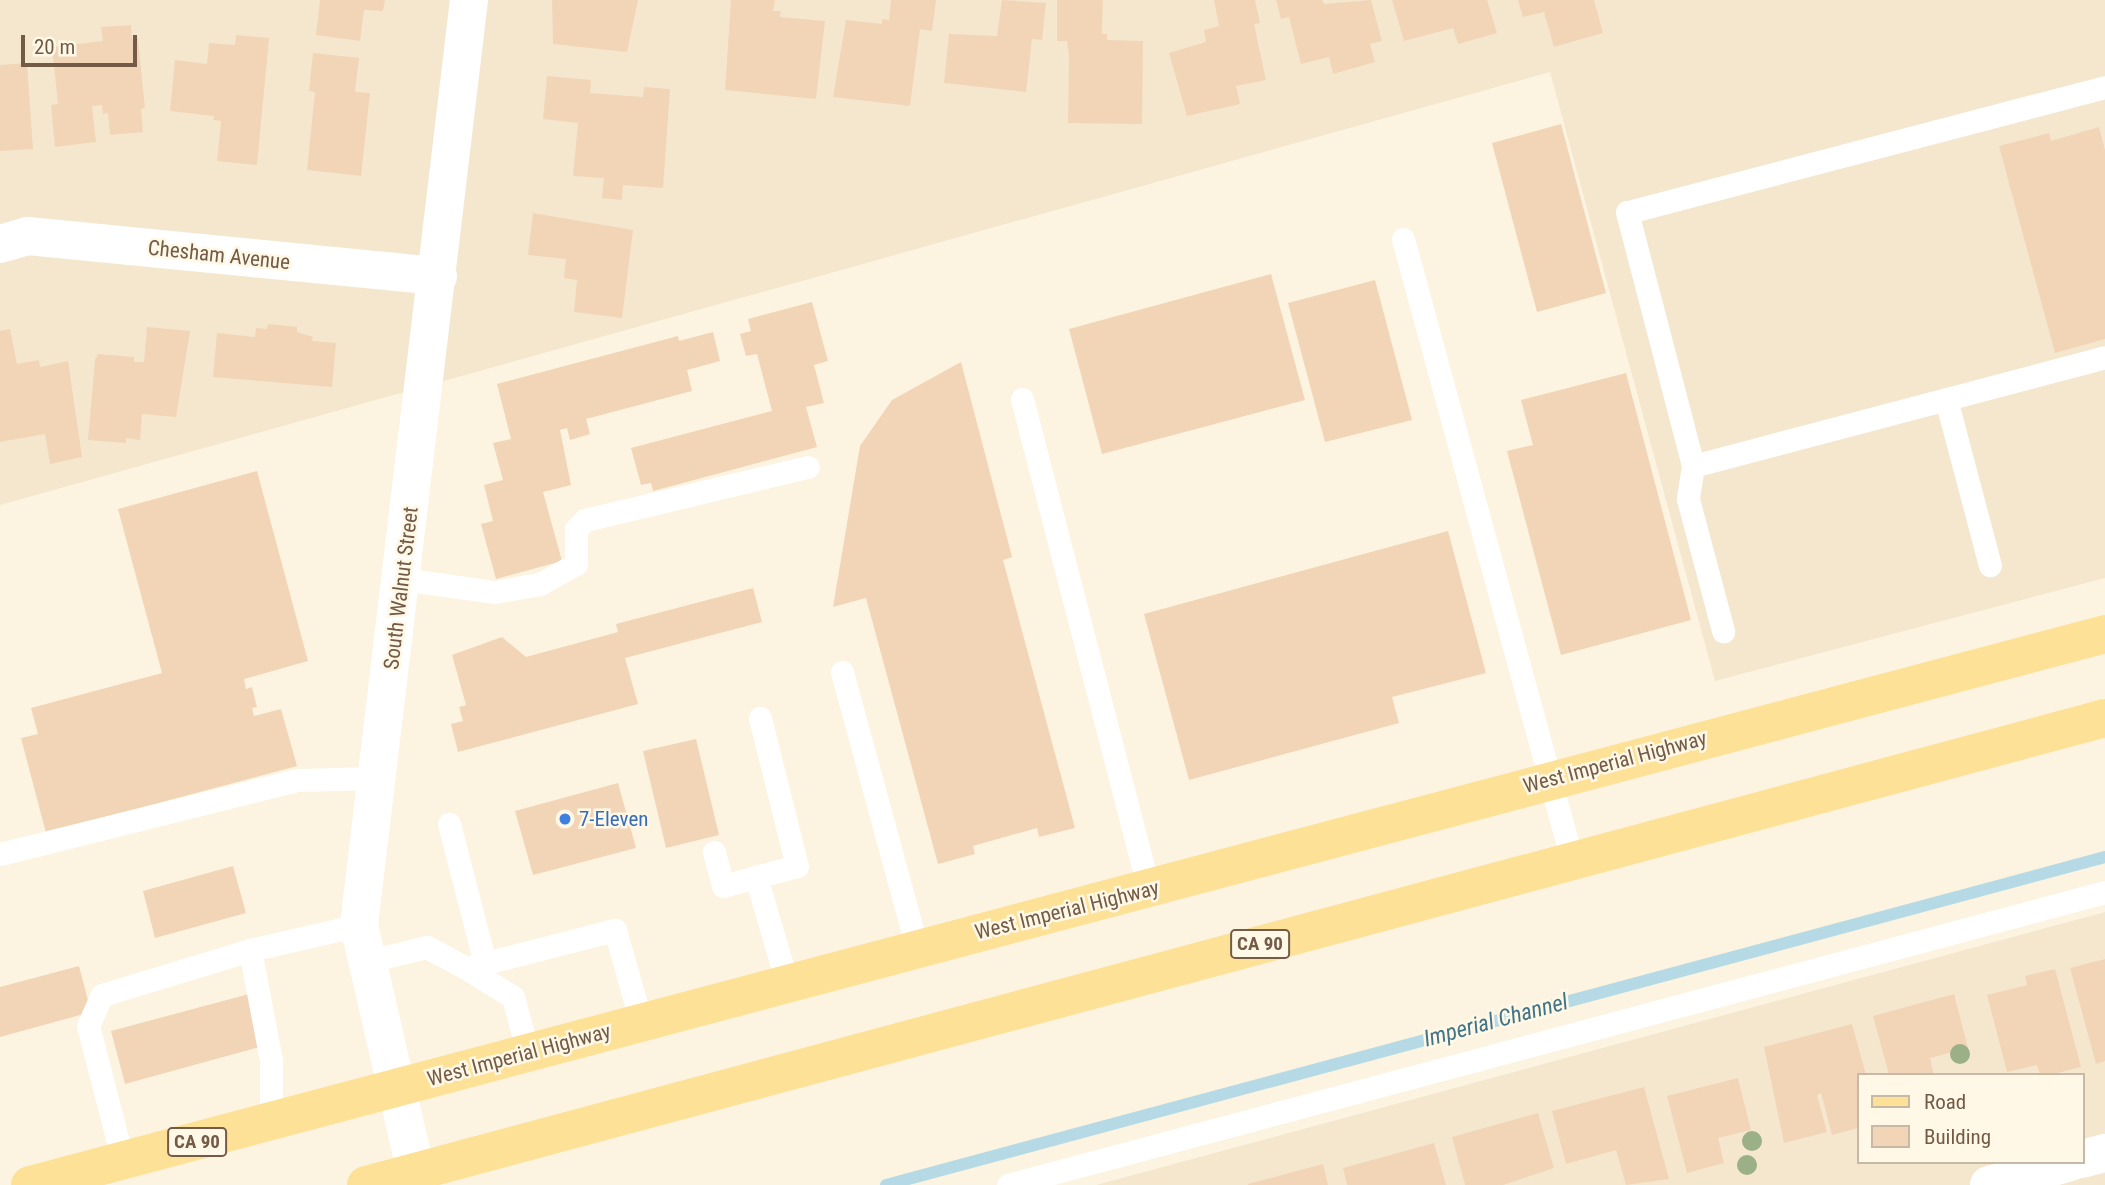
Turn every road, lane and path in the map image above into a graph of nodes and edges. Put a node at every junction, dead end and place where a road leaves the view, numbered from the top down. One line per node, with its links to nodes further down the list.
1 (469, 0): 5 (street, South Walnut Street)
2 (2105, 87): 9 (lane)
3 (1402, 239): 19 (lane)
4 (0, 244): 5 (street, Chesham Avenue)
5 (438, 276): 12 (street, South Walnut Street)
6 (2105, 358): 8 (lane)
7 (1022, 399): 25 (lane)
8 (1946, 399): 9 (lane); 11 (lane)
9 (1693, 466): 13 (lane)
10 (808, 467): 12 (lane)
11 (1990, 565)
12 (402, 579): 18 (street, South Walnut Street)
13 (1723, 631)
14 (2105, 634): 19 (main road, West Imperial Highway / CA 90)
15 (842, 672): 28 (lane)
16 (2105, 718): 23 (main road, CA 90)
17 (760, 719): 24 (lane)
18 (378, 778): 22 (lane); 27 (street, South Walnut Street)
19 (1549, 778): 23 (lane); 25 (main road, West Imperial Highway / CA 90)
20 (449, 824): 31 (lane)
21 (714, 852): 24 (lane)
22 (0, 854)
23 (1572, 860): 41 (main road, CA 90)
24 (757, 877): 32 (lane)
25 (1149, 890): 28 (main road, West Imperial Highway / CA 90)
26 (2105, 892): 44 (lane)
27 (359, 925): 29 (lane); 30 (street, South Walnut Street)
28 (917, 948): 32 (main road, West Imperial Highway / CA 90)
29 (250, 950): 36 (lane); 39 (lane)
30 (364, 962): 31 (lane); 35 (street, South Walnut Street)
31 (475, 965): 33 (lane); 34 (lane)
32 (787, 983): 33 (main road, West Imperial Highway / CA 90)
33 (641, 1023): 34 (main road, West Imperial Highway / CA 90)
34 (528, 1053): 35 (main road, West Imperial Highway / CA 90)
35 (394, 1089): 36 (main road, West Imperial Highway / CA 90); 41 (street, South Walnut Street)
36 (271, 1122): 39 (main road, West Imperial Highway / CA 90)
37 (2105, 1153): 38 (street)
38 (2084, 1158)
39 (123, 1161): 42 (main road, West Imperial Highway / CA 90)
40 (2064, 1164): 45 (street)
41 (416, 1172): 43 (main road, CA 90)
42 (30, 1185)
43 (366, 1185)
44 (1008, 1185)
45 (1989, 1185)

